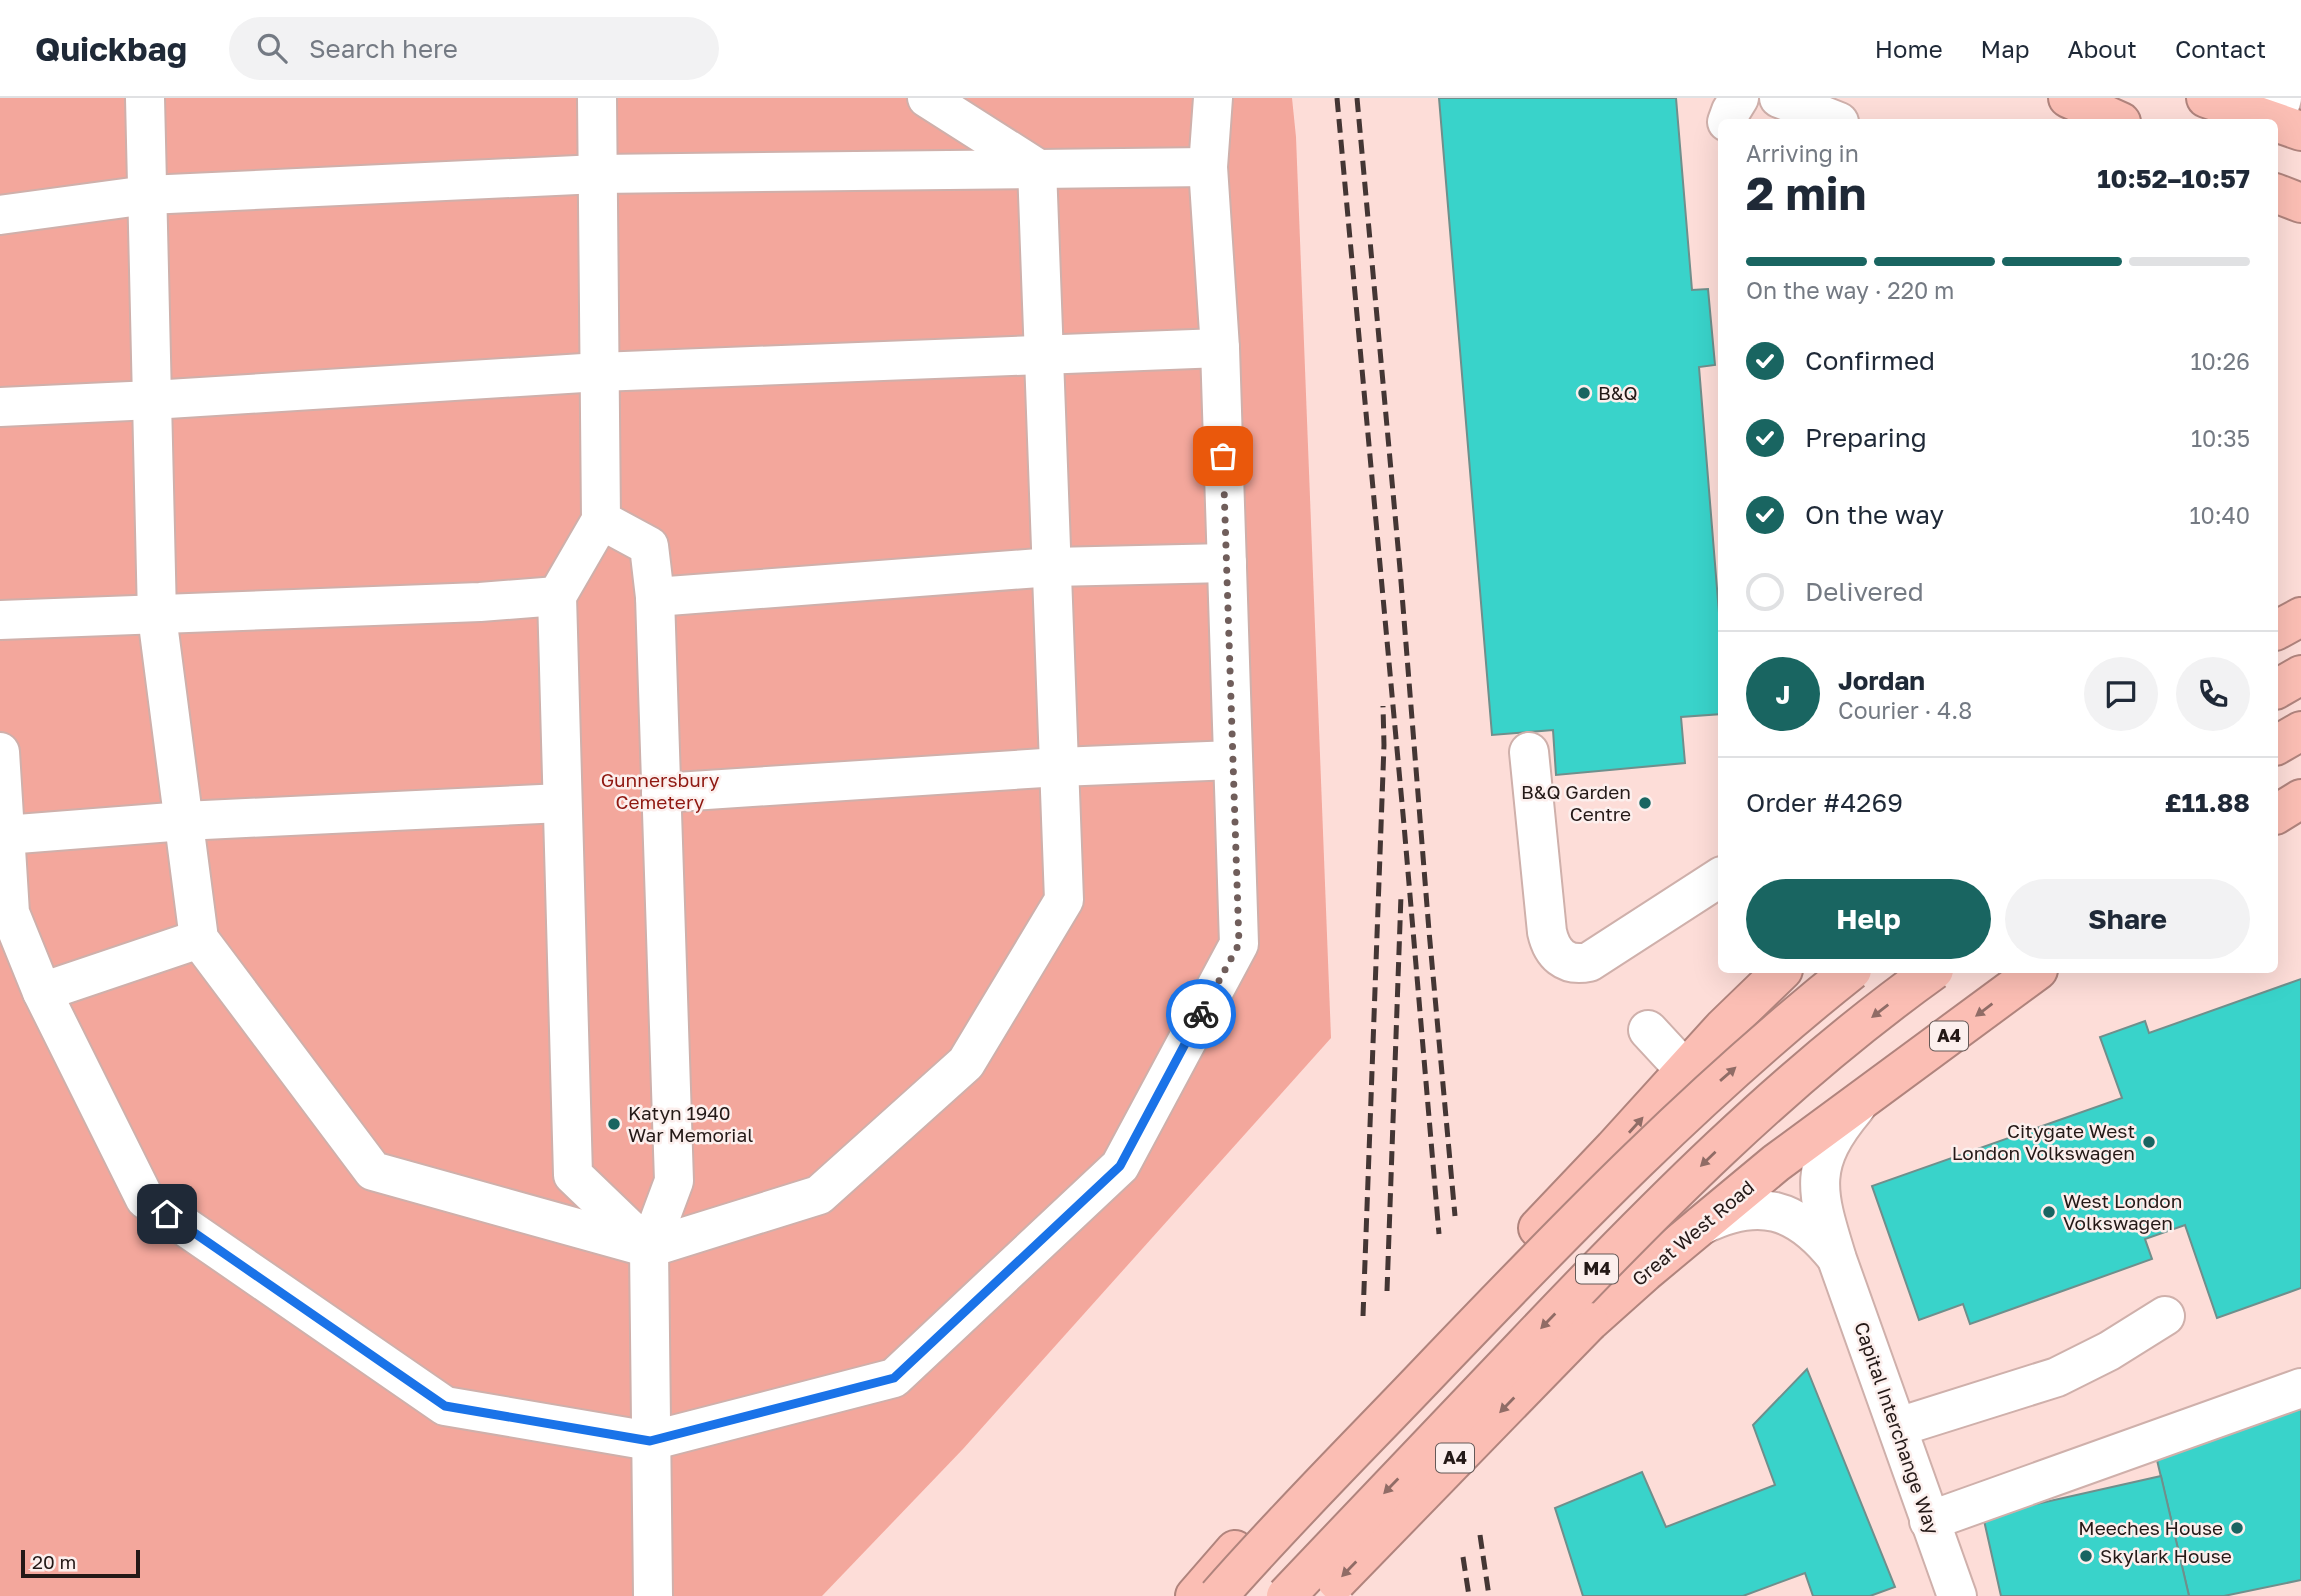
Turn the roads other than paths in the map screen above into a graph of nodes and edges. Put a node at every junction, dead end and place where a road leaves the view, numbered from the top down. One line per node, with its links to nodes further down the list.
1 (145, 98): 20 (street)
2 (597, 98): 19 (street)
3 (927, 98): 18 (street)
4 (1213, 98): 17 (street)
5 (1739, 98): 10 (street)
6 (1779, 98): 11 (street)
7 (2068, 98): 12 (highway)
8 (2206, 98): 13 (highway)
9 (2282, 98): 14 (street)
10 (1728, 119)
11 (1832, 119)
12 (2114, 119)
13 (2266, 119)
14 (2276, 119)
15 (2278, 123): 16 (highway)
16 (2301, 131)
17 (1208, 167): 18 (street); 22 (street)
18 (1037, 168): 19 (street); 23 (street)
19 (598, 174): 20 (street); 24 (street)
20 (148, 195): 21 (street); 25 (street)
21 (0, 215)
22 (1220, 348): 23 (street); 28 (street)
23 (1044, 355): 24 (street); 29 (street)
24 (599, 372): 25 (street); 27 (street)
25 (152, 400): 26 (street); 32 (street)
26 (0, 407)
27 (601, 520): 30 (street); 31 (street)
28 (1227, 563): 29 (street); 40 (street)
29 (1052, 567): 31 (street); 41 (street)
30 (557, 596): 32 (street); 44 (street)
31 (655, 597): 42 (street)
32 (157, 615): 33 (street); 46 (street)
33 (0, 620)
34 (2301, 675): 35 (highway)
35 (2278, 688)
36 (2301, 732): 37 (highway)
37 (2278, 744)
38 (0, 752): 47 (street)
39 (1529, 752): 48 (street)
40 (1233, 760): 41 (street); 64 (street)
41 (1059, 767): 42 (street); 59 (street)
42 (661, 793): 59 (street)
43 (2301, 799): 45 (highway)
44 (562, 803): 46 (street); 59 (street)
45 (2278, 813)
46 (184, 821): 47 (street); 49 (street)
47 (5, 835): 54 (street)
48 (1718, 879)
49 (199, 939): 54 (street); 59 (street)
50 (1780, 973): 56 (highway)
51 (1848, 973): 68 (highway, M4, one-way to 51, bridge)
52 (1930, 973): 69 (highway, M4, one-way to 69, bridge)
53 (2034, 973): 57 (highway, Great West Road / A4, one-way to 57)
54 (41, 992): 64 (street)
55 (1648, 1030): 56 (street)
56 (1685, 1070): 67 (highway, one-way to 56)
57 (1859, 1102): 58 (highway, Great West Road / A4); 60 (street, Capital Interchange Way)
58 (1699, 1226): 60 (street, Capital Interchange Way); 70 (highway, Great West Road / A4, one-way to 70, bridge)
59 (649, 1248): 64 (street)
60 (1837, 1259): 63 (street, Capital Interchange Way)
61 (2165, 1316): 63 (street)
62 (2301, 1388): 65 (street)
63 (1898, 1427): 65 (street, Capital Interchange Way)
64 (650, 1441): 66 (street)
65 (1929, 1521): 71 (street, Capital Interchange Way)
66 (653, 1596)
67 (1195, 1596)
68 (1218, 1596)
69 (1286, 1596)
70 (1323, 1596)
71 (1957, 1596)

